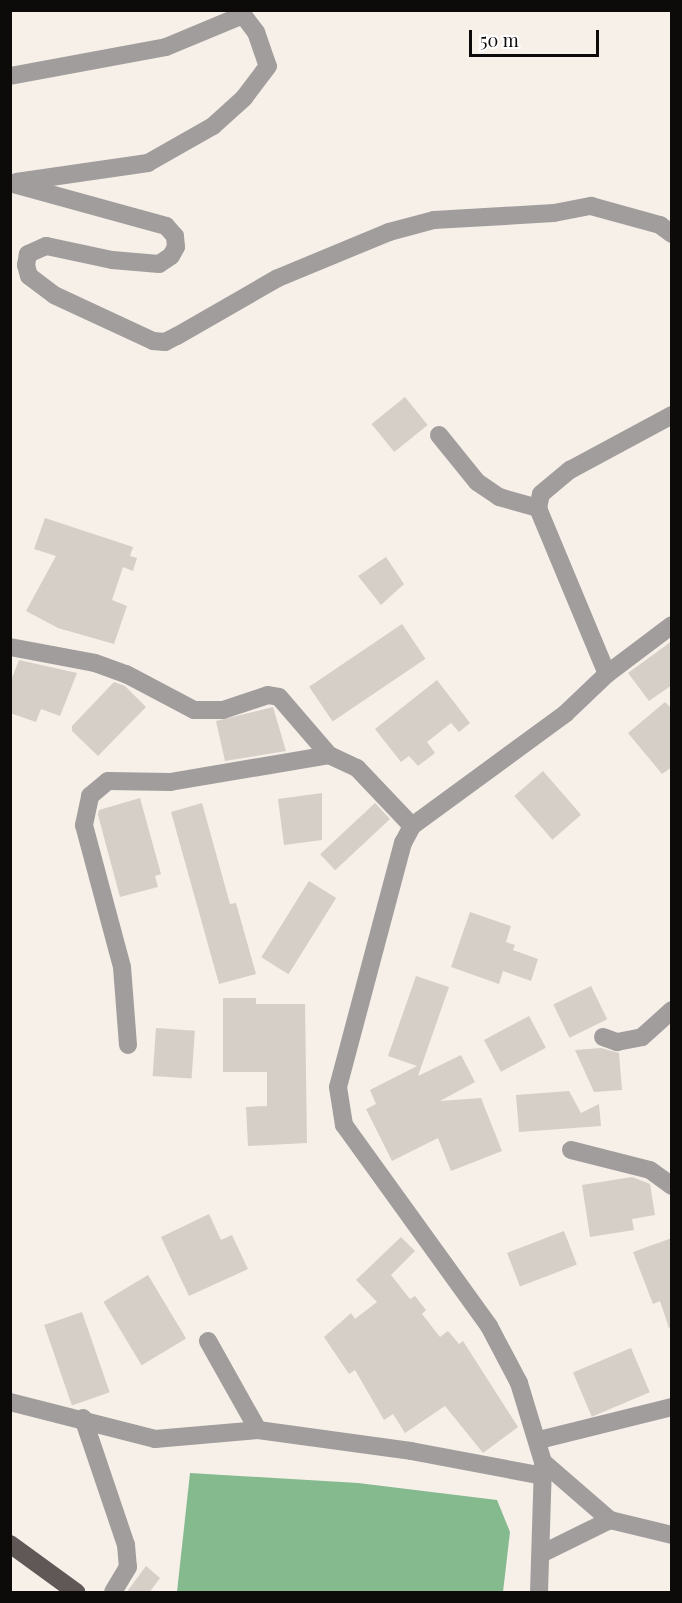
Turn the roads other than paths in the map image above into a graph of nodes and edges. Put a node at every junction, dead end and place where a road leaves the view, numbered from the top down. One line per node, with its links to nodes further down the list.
1 (10, 76): 2 (street)
2 (11, 183): 3 (street)
3 (672, 234)
4 (672, 416): 6 (street)
5 (439, 435): 6 (street)
6 (538, 508): 9 (street)
7 (672, 625): 9 (street)
8 (10, 647): 10 (street)
9 (607, 674): 11 (street)
10 (329, 755): 11 (street); 14 (street)
11 (412, 826): 22 (street)
12 (672, 1010): 13 (street)
13 (603, 1037)
14 (128, 1045)
15 (571, 1150): 16 (street)
16 (672, 1186)
17 (208, 1341): 21 (street)
18 (10, 1402): 20 (street)
19 (672, 1407): 22 (street)
20 (82, 1418): 21 (street); 29 (street)
21 (258, 1430): 23 (street)
22 (539, 1440): 23 (street)
23 (543, 1469): 24 (street); 27 (street)
24 (610, 1520): 25 (street); 27 (street)
25 (672, 1535)
26 (10, 1544): 28 (main road)
27 (541, 1554): 30 (street)
28 (76, 1593)
29 (113, 1593)
30 (539, 1593)

